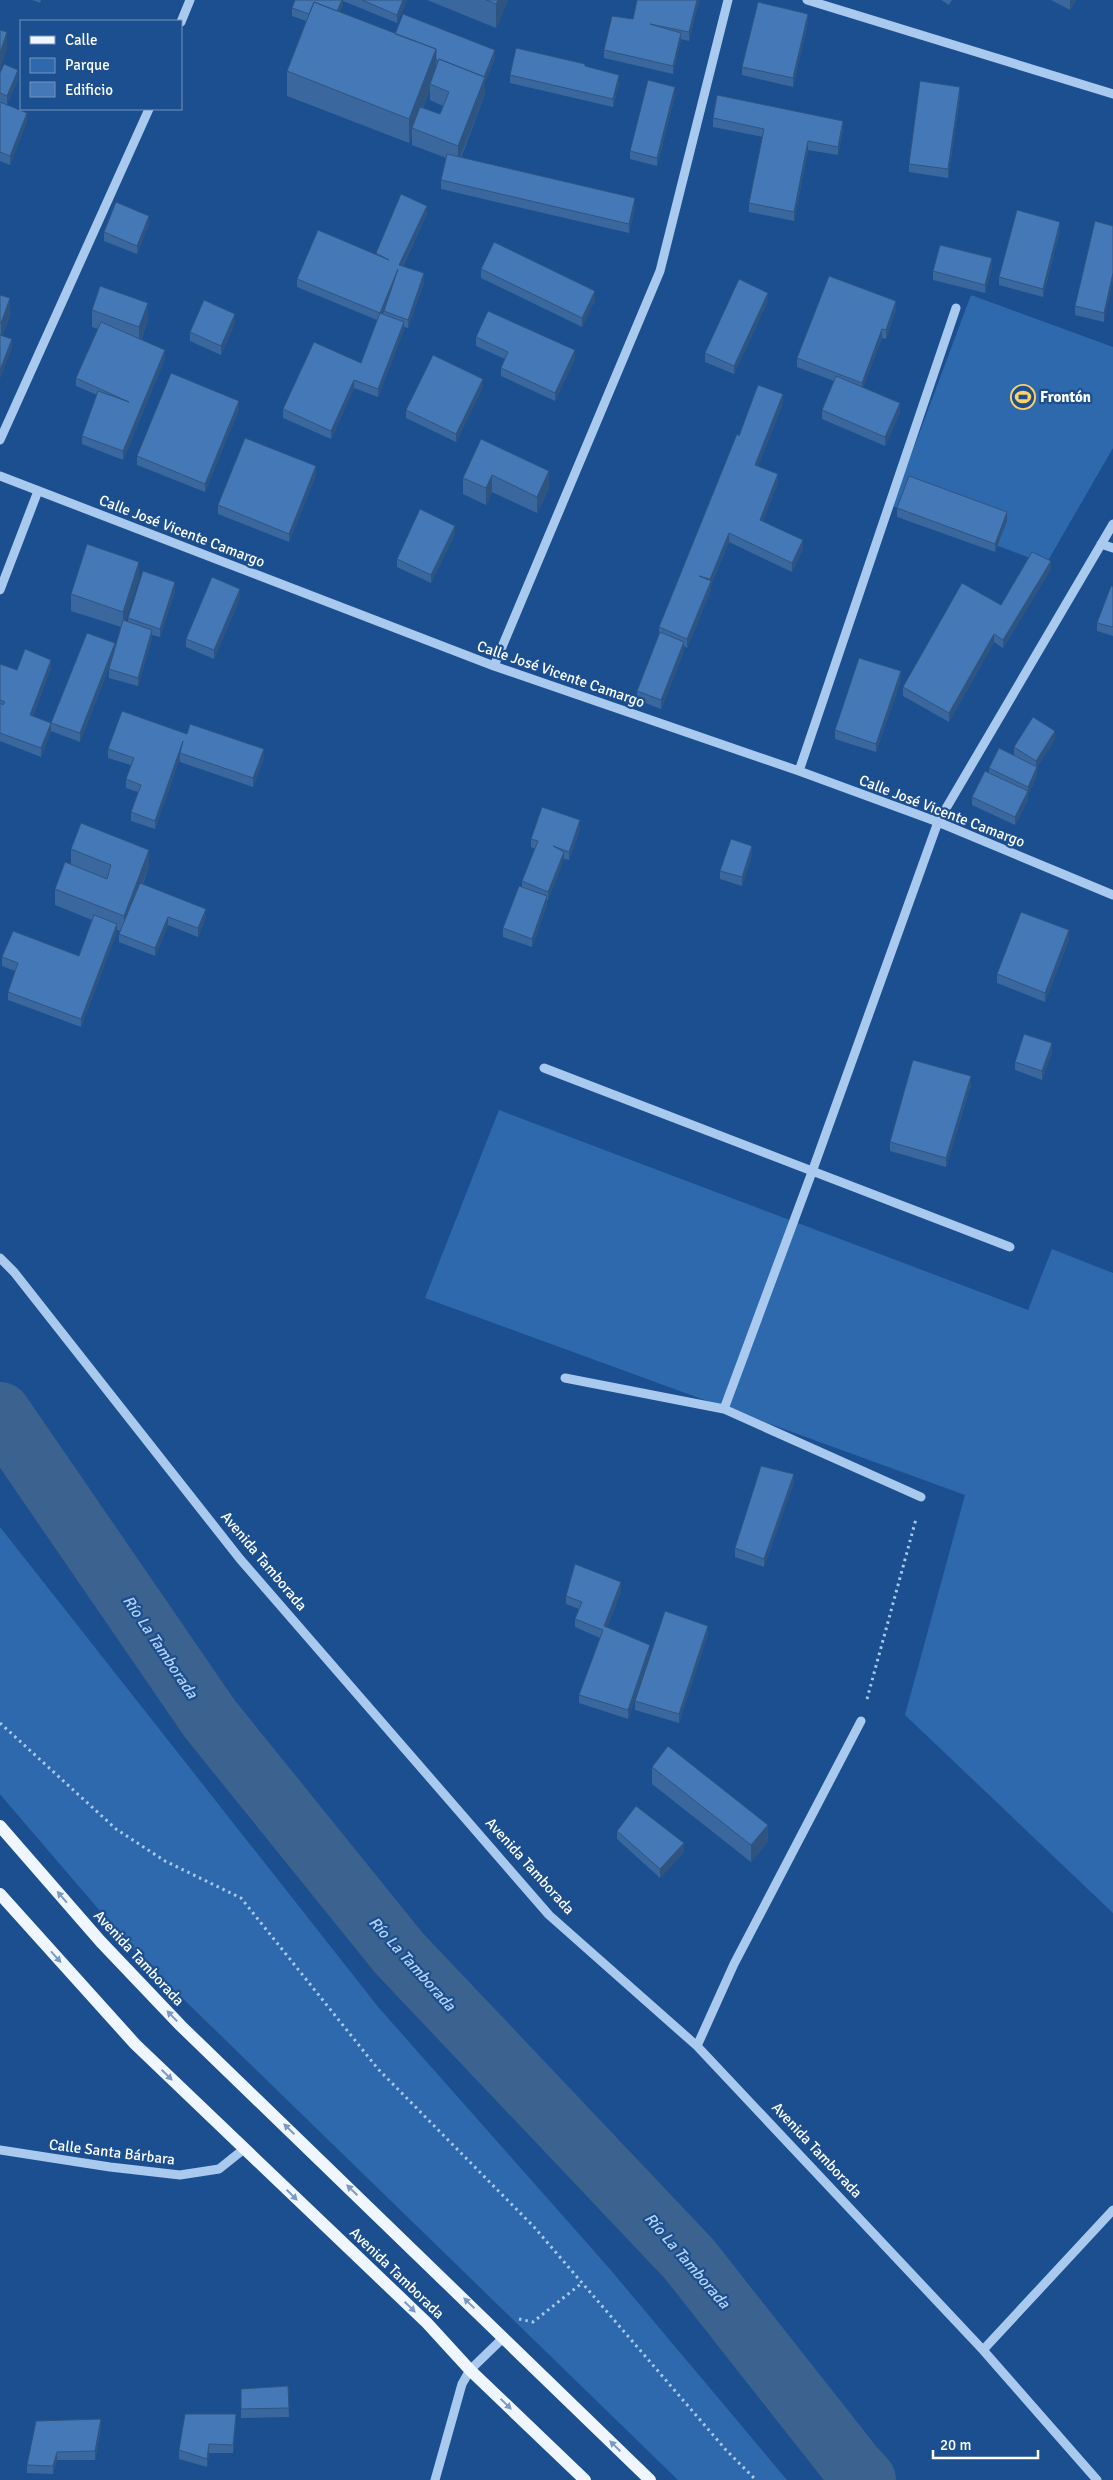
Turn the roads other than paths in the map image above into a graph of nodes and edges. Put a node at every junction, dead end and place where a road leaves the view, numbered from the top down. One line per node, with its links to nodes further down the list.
1 (190, 0): 4 (street)
2 (728, 0): 15 (street)
3 (807, 0): 5 (street)
4 (182, 20)
5 (1113, 94)
6 (149, 110): 8 (street)
7 (956, 308): 16 (street)
8 (0, 440)
9 (0, 476): 10 (street, Calle José Vicente Camargo)
10 (38, 491): 14 (street); 15 (street, Calle José Vicente Camargo)
11 (1113, 524): 12 (street)
12 (1101, 544): 13 (street); 17 (street)
13 (1113, 548)
14 (0, 590)
15 (494, 666): 16 (street, Calle José Vicente Camargo)
16 (799, 771): 17 (street, Calle José Vicente Camargo)
17 (938, 822): 18 (street, Calle José Vicente Camargo); 20 (street)
18 (1113, 895)
19 (544, 1068): 20 (street)
20 (812, 1172): 21 (street); 24 (street)
21 (1010, 1247)
22 (0, 1258): 29 (street, Avenida Tamborada)
23 (565, 1378): 24 (street)
24 (724, 1409): 25 (street)
25 (922, 1498)
26 (861, 1721): 29 (street)
27 (0, 1826): 33 (main road, Avenida Tamborada, one-way to 27)
28 (0, 1894): 30 (main road, Avenida Tamborada, one-way to 30)
29 (697, 2046): 34 (street, Avenida Tamborada)
30 (244, 2149): 31 (street, Calle Santa Bárbara); 35 (main road, Avenida Tamborada, one-way to 35)
31 (0, 2150)
32 (1113, 2210): 34 (street)
33 (504, 2337): 35 (street); 38 (main road, Avenida Tamborada, one-way to 33)
34 (983, 2350): 39 (street, Avenida Tamborada)
35 (470, 2370): 36 (street); 37 (main road, Avenida Tamborada, one-way to 37)
36 (435, 2480)
37 (585, 2480)
38 (650, 2480)
39 (1097, 2480)

